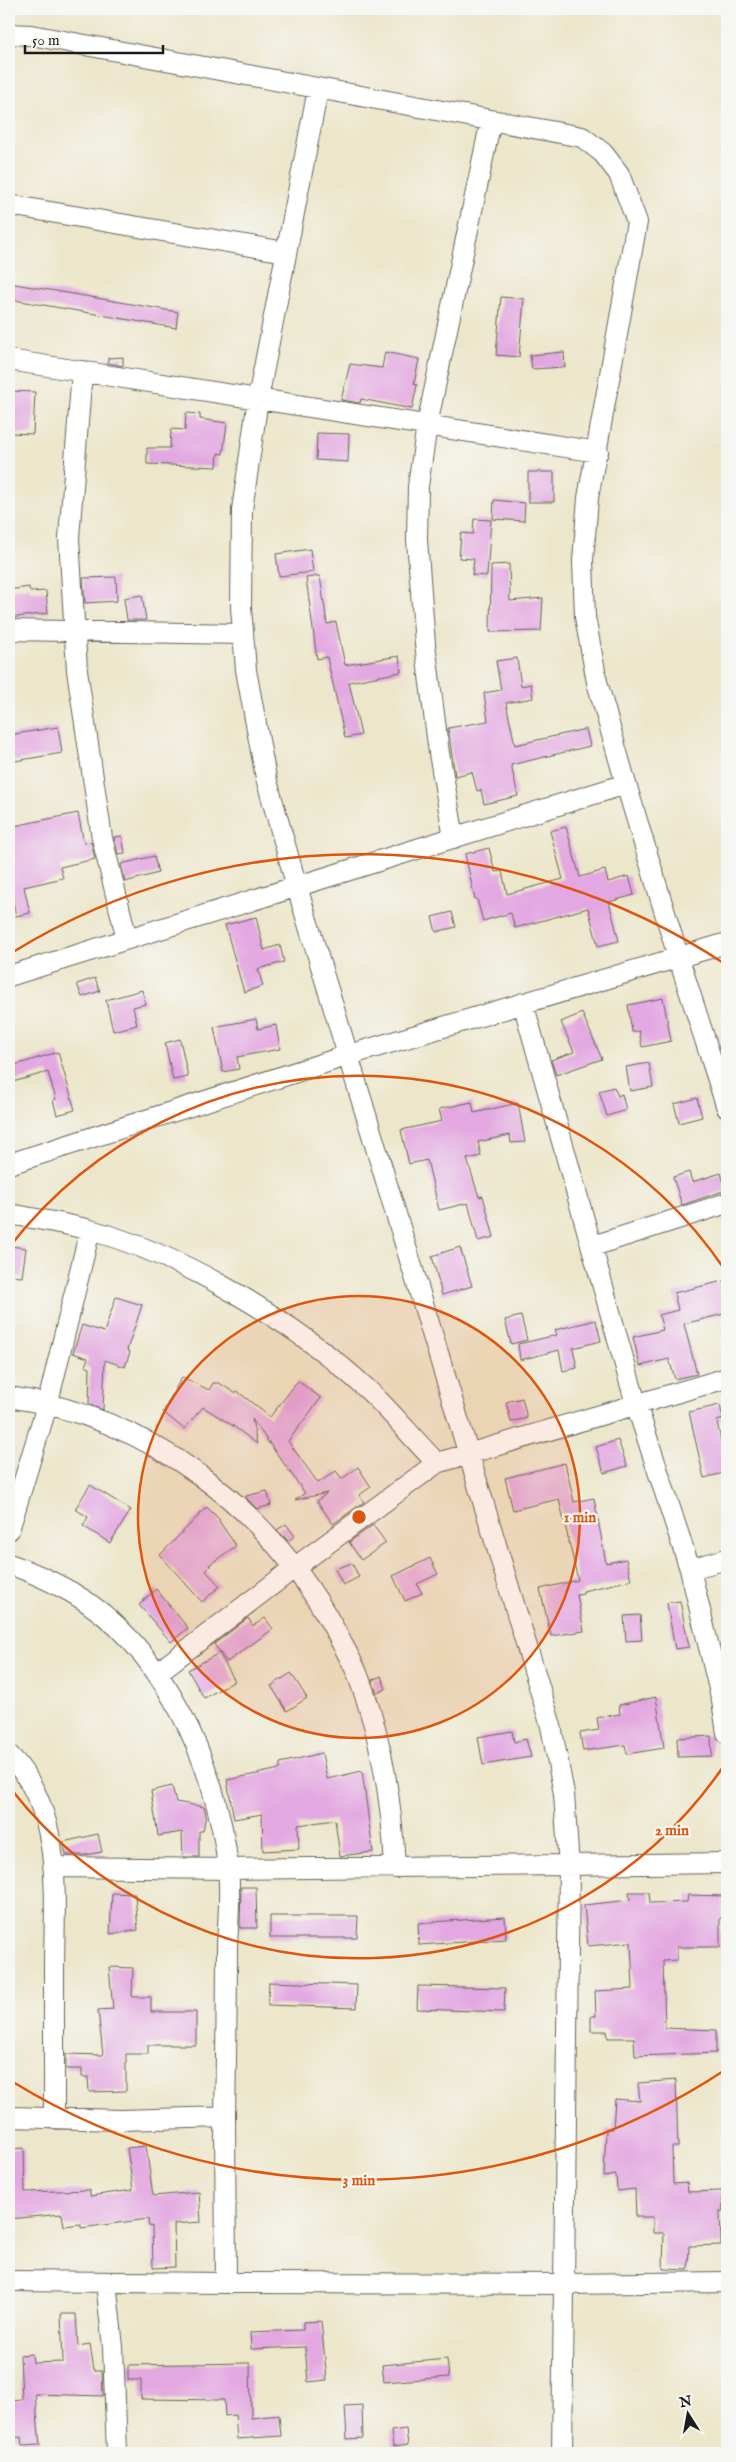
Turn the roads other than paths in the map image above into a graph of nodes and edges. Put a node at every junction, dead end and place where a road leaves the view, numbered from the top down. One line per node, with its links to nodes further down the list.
1 (9, 34): 2 (street)
2 (318, 89): 3 (street); 5 (street)
3 (491, 120): 9 (street); 10 (street)
4 (9, 205): 5 (street)
5 (286, 252): 8 (street)
6 (9, 360): 7 (street)
7 (82, 371): 8 (street); 12 (street)
8 (258, 399): 9 (street); 13 (street)
9 (427, 426): 10 (street); 15 (street)
10 (598, 452): 14 (street)
11 (9, 630): 12 (street)
12 (75, 632): 13 (street); 17 (street)
13 (243, 634): 16 (street)
14 (626, 784): 15 (street); 19 (street)
15 (454, 838): 16 (street)
16 (297, 887): 17 (street); 22 (street)
17 (127, 939): 20 (street)
18 (727, 943): 19 (street)
19 (678, 956): 21 (street); 23 (street)
20 (9, 976)
21 (523, 1003): 22 (street); 28 (street)
22 (349, 1055): 24 (street); 33 (street)
23 (727, 1108)
24 (9, 1164)
25 (727, 1203): 28 (street)
26 (9, 1214): 27 (street)
27 (90, 1230): 31 (street); 34 (street)
28 (593, 1246): 32 (street)
29 (727, 1378): 32 (street)
30 (9, 1397): 31 (street)
31 (48, 1402): 35 (street); 38 (street)
32 (636, 1404): 33 (street); 39 (street)
33 (468, 1456): 34 (street); 46 (street)
34 (437, 1463): 38 (street)
35 (9, 1530)
36 (727, 1559): 39 (street)
37 (9, 1564): 40 (street)
38 (294, 1568): 40 (street); 47 (street)
39 (690, 1569): 41 (street)
40 (157, 1674): 48 (street)
41 (725, 1700): 42 (street)
42 (727, 1733)
43 (9, 1755): 45 (street)
44 (727, 1863): 46 (street)
45 (55, 1867): 48 (street); 51 (street)
46 (570, 1867): 47 (street); 56 (street)
47 (395, 1868): 48 (street)
48 (228, 1869): 50 (street)
49 (9, 2117): 51 (street)
50 (225, 2118): 51 (street); 55 (street)
51 (54, 2119)
52 (9, 2281): 53 (street)
53 (106, 2282): 55 (street); 57 (street)
54 (727, 2282): 56 (street)
55 (226, 2283): 56 (street)
56 (564, 2284): 58 (street)
57 (117, 2453)
58 (562, 2453)

